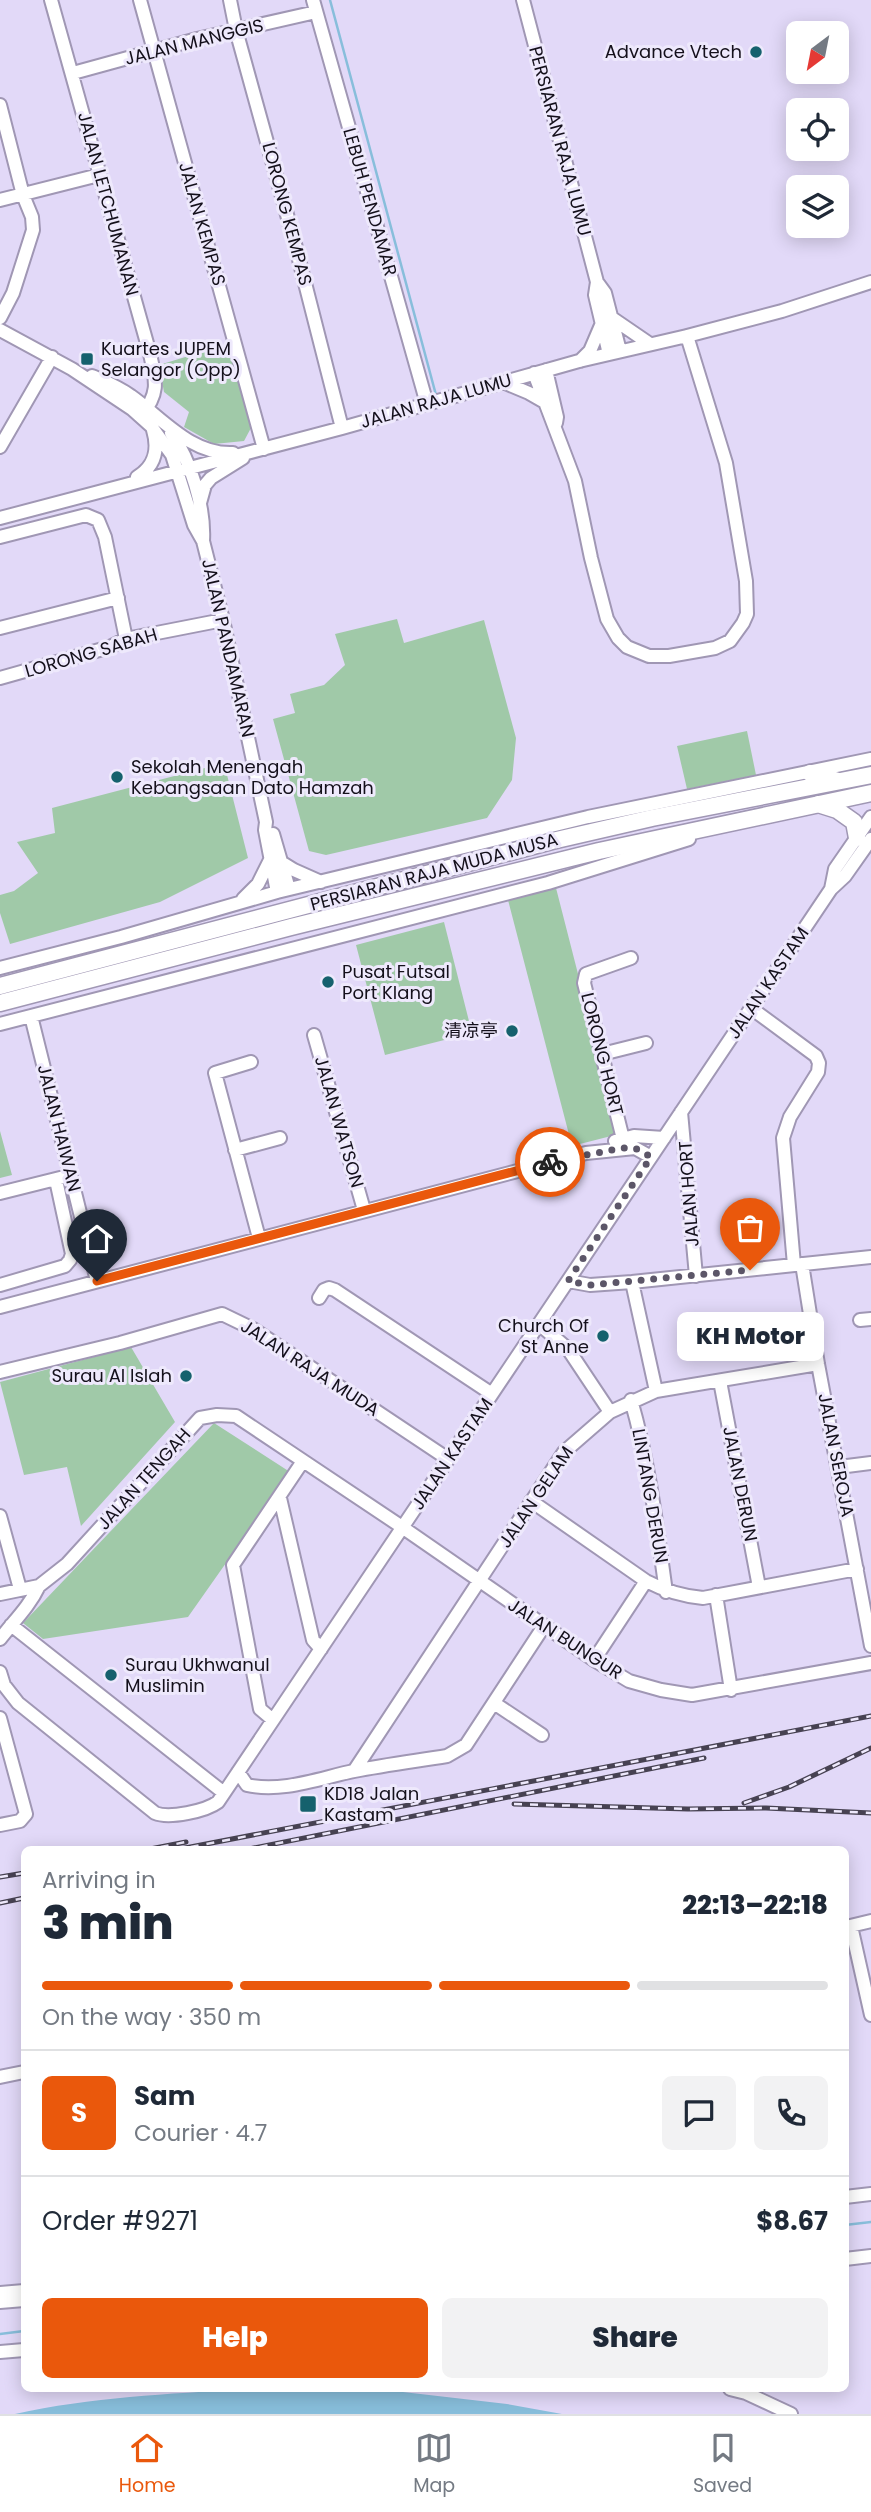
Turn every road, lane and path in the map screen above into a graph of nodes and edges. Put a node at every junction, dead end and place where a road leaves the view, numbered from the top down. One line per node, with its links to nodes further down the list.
1 (51, 0): 8 (street, JALAN LETCHUMANAN)
2 (140, 0): 7 (street, JALAN KEMPAS)
3 (230, 0): 6 (street, LORONG KEMPAS)
4 (523, 0): 15 (street, PERSIARAN RAJA LUMU)
5 (314, 6): 6 (street, JALAN MANGGIS); 25 (street, LEBUH PENDAMAR)
6 (236, 30): 7 (street, JALAN MANGGIS); 29 (street, LORONG KEMPAS)
7 (153, 51): 8 (street, JALAN MANGGIS); 31 (street, JALAN KEMPAS)
8 (73, 73): 10 (street, JALAN LETCHUMANAN)
9 (0, 104): 11 (street)
10 (99, 175): 11 (street); 26 (street, JALAN LETCHUMANAN)
11 (23, 195): 12 (street); 14 (street)
12 (0, 200)
13 (871, 282): 17 (street, JALAN RAJA LUMU)
14 (0, 318)
15 (607, 320): 18 (street); 19 (street, PERSIARAN RAJA LUMU); 21 (street)
16 (0, 330): 20 (street)
17 (687, 336): 18 (street, JALAN RAJA LUMU); 28 (street)
18 (650, 344): 19 (street, JALAN RAJA LUMU)
19 (614, 353): 21 (street, JALAN RAJA LUMU)
20 (52, 357): 26 (street); 30 (street)
21 (579, 361): 22 (street, JALAN RAJA LUMU)
22 (540, 372): 23 (street, JALAN RAJA LUMU); 24 (street); 28 (street)
23 (503, 382): 24 (street); 25 (street, JALAN RAJA LUMU)
24 (543, 401): 28 (street)
25 (427, 404): 29 (street, JALAN RAJA LUMU)
26 (144, 412): 27 (street)
27 (156, 422): 31 (street); 32 (street, JALAN PANDAMARAN); 33 (street)
28 (556, 427)
29 (342, 428): 31 (street, JALAN RAJA LUMU)
30 (2, 441)
31 (258, 451): 32 (street, JALAN RAJA LUMU); 34 (street)
32 (184, 468): 33 (street, JALAN RAJA LUMU); 34 (street); 37 (street, JALAN PANDAMARAN)
33 (128, 483): 35 (street, JALAN RAJA LUMU)
34 (199, 506): 37 (street)
35 (0, 517)
36 (0, 537): 38 (street)
37 (203, 541): 39 (street, JALAN PANDAMARAN)
38 (118, 598): 40 (street); 41 (street)
39 (223, 620): 41 (street, LORONG SABAH); 52 (street, JALAN PANDAMARAN)
40 (0, 628)
41 (126, 639): 42 (street, LORONG SABAH)
42 (0, 678)
43 (871, 759): 44 (street)
44 (810, 773): 46 (main road); 53 (street)
45 (871, 775): 46 (main road, PERSIARAN RAJA MUDA MUSA)
46 (841, 782): 58 (main road, PERSIARAN RAJA MUDA MUSA)
47 (871, 793): 48 (main road, PERSIARAN RAJA MUDA MUSA)
48 (817, 804): 50 (main road, PERSIARAN RAJA MUDA MUSA); 51 (main road)
49 (871, 817): 51 (street, JALAN KASTAM)
50 (718, 824): 59 (main road, PERSIARAN RAJA MUDA MUSA); 61 (street)
51 (864, 838): 60 (street, JALAN KASTAM)
52 (276, 861): 53 (street); 54 (street, JALAN PANDAMARAN); 55 (street)
53 (321, 883): 54 (street)
54 (283, 891): 55 (street)
55 (240, 902): 57 (street)
56 (631, 958): 65 (street, LORONG HORT)
57 (0, 968)
58 (0, 986)
59 (0, 1003)
60 (751, 1008): 67 (street, JALAN KASTAM); 80 (street)
61 (31, 1016): 62 (street); 74 (street, JALAN HAIWAN)
62 (0, 1024)
63 (314, 1035): 77 (street, JALAN WATSON)
64 (646, 1043): 65 (street)
65 (602, 1054): 70 (street, LORONG HORT)
66 (251, 1062): 71 (street)
67 (681, 1112): 69 (street, JALAN KASTAM); 81 (street, JALAN HORT)
68 (280, 1138): 71 (street)
69 (664, 1138): 70 (street); 73 (street, JALAN KASTAM)
70 (623, 1139): 72 (street)
71 (235, 1150): 78 (street)
72 (586, 1153): 73 (street); 77 (street)
73 (651, 1157): 83 (street, JALAN KASTAM)
74 (70, 1175): 75 (street); 82 (street, JALAN HAIWAN)
75 (56, 1180): 76 (street); 85 (street)
76 (0, 1193)
77 (364, 1210): 78 (street)
78 (259, 1238): 82 (street)
79 (871, 1257): 80 (street)
80 (798, 1264): 81 (street); 89 (street, JALAN SEROJA)
81 (696, 1276): 84 (street)
82 (97, 1281): 87 (street)
83 (568, 1281): 84 (street); 88 (street, JALAN KASTAM)
84 (632, 1282): 92 (street)
85 (0, 1285)
86 (319, 1298): 93 (street)
87 (0, 1307)
88 (539, 1324): 93 (street, JALAN KASTAM); 95 (street)
89 (818, 1364): 91 (street, JALAN GELAM); 99 (street, JALAN SEROJA)
90 (0, 1372): 96 (street, JALAN RAJA MUDA)
91 (720, 1381): 92 (street, JALAN GELAM); 109 (street, JALAN DERUN)
92 (656, 1391): 94 (street, JALAN GELAM)
93 (492, 1394): 96 (street, JALAN KASTAM)
94 (631, 1400): 95 (street, JALAN GELAM); 111 (street, LINTANG DERUN)
95 (610, 1412): 101 (street, JALAN GELAM)
96 (448, 1460): 103 (street, JALAN KASTAM)
97 (303, 1461): 100 (street); 103 (street, JALAN TENGAH); 108 (street, JALAN TENGAH)
98 (871, 1463): 99 (street)
99 (839, 1467): 105 (street, JALAN SEROJA)
100 (280, 1497): 118 (street); 125 (street)
101 (531, 1502): 106 (street, JALAN GELAM); 107 (street)
102 (0, 1516): 104 (street)
103 (402, 1527): 106 (street, JALAN BUNGUR); 118 (street, JALAN KASTAM)
104 (4, 1540): 110 (street)
105 (857, 1569): 109 (street); 117 (street, JALAN SEROJA)
106 (479, 1581): 115 (street, JALAN BUNGUR); 127 (street, JALAN GELAM)
107 (646, 1581): 111 (street); 119 (street)
108 (39, 1586): 110 (street, JALAN TENGAH); 114 (street, JALAN TENGAH)
109 (759, 1587): 113 (street)
110 (20, 1589): 112 (street, JALAN TENGAH)
111 (666, 1592): 113 (street)
112 (0, 1594)
113 (716, 1595): 122 (street)
114 (11, 1625): 116 (street, JALAN TENGAH); 129 (street)
115 (544, 1626): 119 (street, JALAN BUNGUR); 123 (street)
116 (0, 1639)
117 (871, 1646)
118 (321, 1649): 125 (street, JALAN KASTAM)
119 (594, 1660): 122 (street, JALAN BUNGUR)
120 (871, 1663): 122 (street, JALAN BUNGUR)
121 (0, 1672): 129 (street)
122 (732, 1690)
123 (494, 1703): 126 (street); 127 (street)
124 (0, 1718): 130 (street)
125 (273, 1720): 128 (street, JALAN KASTAM)
126 (542, 1735)
127 (354, 1771): 128 (street)
128 (238, 1772): 129 (street, JALAN KASTAM)
129 (224, 1793)
130 (0, 1825)
131 (871, 1921): 132 (street)
132 (849, 1927)
133 (849, 1931): 134 (street)
134 (871, 2015)
135 (21, 2072): 136 (street)
136 (0, 2077)
137 (871, 2194): 138 (street)
138 (849, 2197)
139 (871, 2256): 140 (street)
140 (849, 2259)
141 (21, 2291): 142 (street)
142 (0, 2293)
143 (21, 2300): 144 (street)
144 (0, 2302)
145 (21, 2350): 146 (street)
146 (0, 2352)
147 (742, 2392): 148 (street)
148 (791, 2414)

